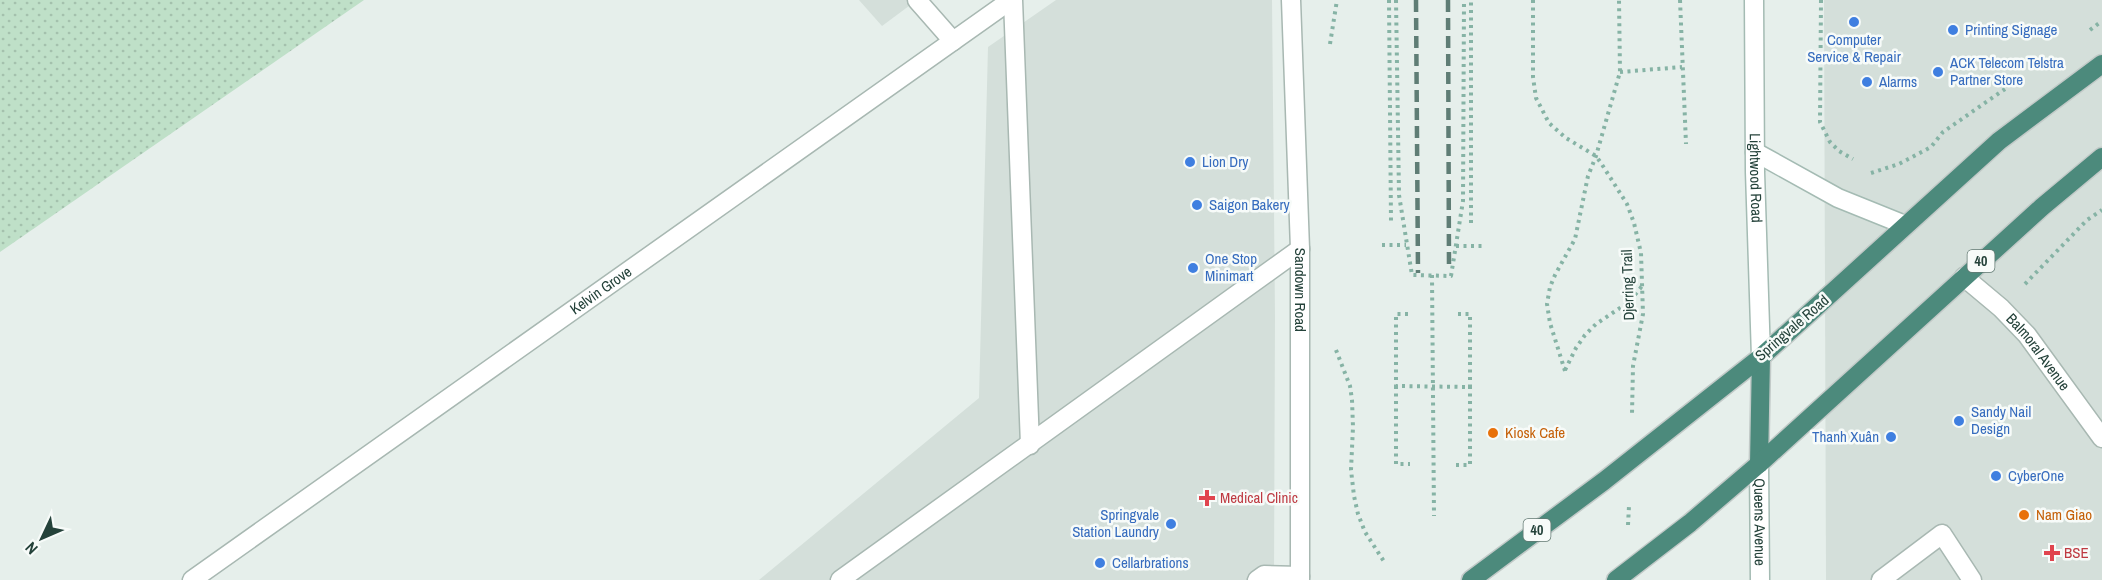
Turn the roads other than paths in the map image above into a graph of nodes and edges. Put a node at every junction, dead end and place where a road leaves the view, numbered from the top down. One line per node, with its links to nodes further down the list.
1 (917, 0): 5 (street)
2 (1012, 0): 5 (street, Kelvin Grove); 14 (street)
3 (1291, 0): 10 (street, Sandown Road)
4 (1754, 0): 7 (street, Lightwood Road)
5 (953, 41): 18 (street, Kelvin Grove)
6 (2102, 64): 9 (highway, Springvale Road / 40)
7 (1755, 152): 9 (street); 12 (street, Lightwood Road)
8 (2102, 157): 11 (highway, 40)
9 (1905, 225): 12 (highway, Springvale Road / 40)
10 (1300, 249): 14 (street); 17 (street, Sandown Road)
11 (1964, 277): 13 (street, Balmoral Avenue); 15 (highway, 40)
12 (1761, 357): 15 (highway); 21 (highway, Springvale Road / 40)
13 (2102, 438)
14 (1030, 445): 19 (street)
15 (1759, 464): 16 (highway, 40); 22 (street, Queens Avenue)
16 (1621, 575)
17 (1300, 578): 20 (street)
18 (192, 580)
19 (840, 580)
20 (1257, 580)
21 (1471, 580)
22 (1760, 580)
23 (1881, 580): 24 (street)
24 (1972, 580)

